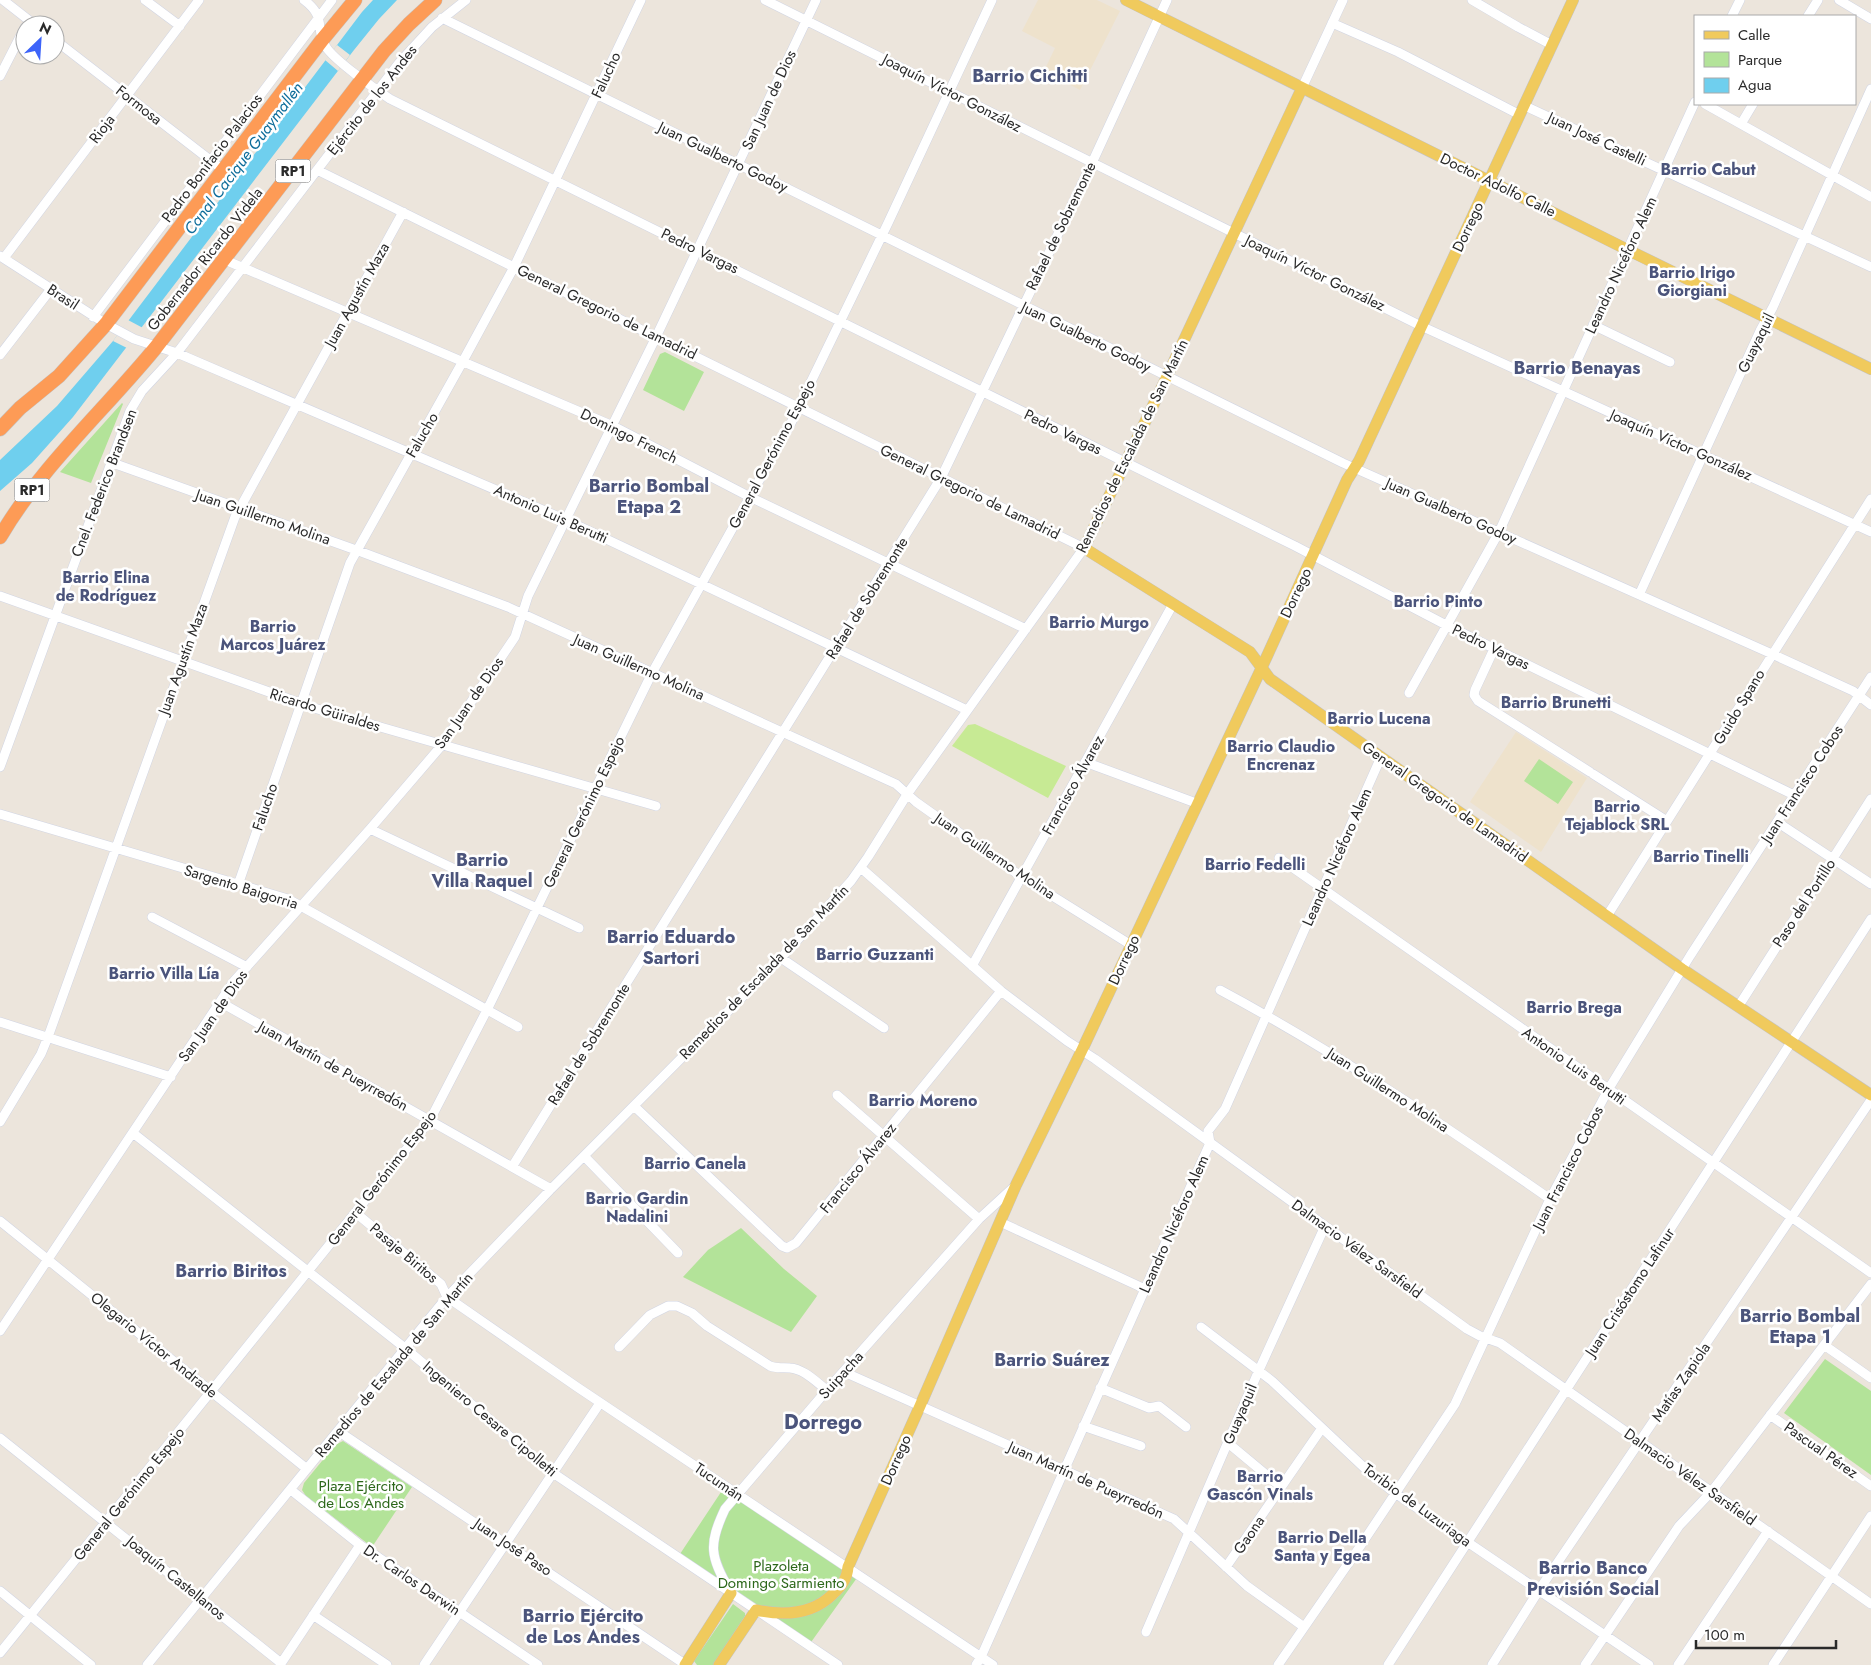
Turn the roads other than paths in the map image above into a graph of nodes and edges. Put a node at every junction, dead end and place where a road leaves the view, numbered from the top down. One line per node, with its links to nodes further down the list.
1 (3, 0): 21 (street)
2 (145, 0): 30 (street)
3 (200, 0): 30 (street, Rioja)
4 (304, 0): 24 (street)
5 (332, 0): 24 (street, Pedro Bonifacio Palacios)
6 (355, 0): 31 (highway)
7 (435, 0): 36 (highway, Gobernador Ricardo Videla / RP1)
8 (466, 0): 26 (street, Ejército de los Andes)
9 (641, 0): 41 (street, Falucho)
10 (765, 0): 28 (street, Joaquín Víctor González)
11 (816, 0): 28 (street, San Juan de Dios)
12 (992, 0): 40 (street, General Gerónimo Espejo)
13 (1126, 0): 25 (main road, Doctor Adolfo Calle)
14 (1167, 0): 25 (street, Rafael de Sobremonte)
15 (1343, 0): 29 (street, Remedios de Escalada de San Martín)
16 (1472, 0): 32 (street)
17 (1573, 0): 32 (main road, Dorrego)
18 (1740, 0): 22 (street)
19 (1818, 0): 23 (street)
20 (1839, 0): 27 (street)
21 (19, 15)
22 (1732, 15)
23 (1809, 15)
24 (319, 16): 31 (street); 48 (street, Pedro Bonifacio Palacios)
25 (1159, 16): 37 (main road, Doctor Adolfo Calle); 49 (street, Rafael de Sobremonte)
26 (442, 18): 39 (street, Ejército de los Andes); 41 (street, Juan Gualberto Godoy)
27 (1871, 19)
28 (806, 21): 40 (street, Joaquín Víctor González); 50 (street, San Juan de Dios)
29 (1332, 23): 37 (street, Remedios de Escalada de San Martín); 46 (street, Juan José Castelli)
30 (180, 26): 42 (street, Rioja)
31 (322, 40): 36 (street, Pedro Vargas); 51 (highway)
32 (1552, 45): 46 (main road, Dorrego)
33 (65, 48): 42 (street, Formosa)
34 (15, 49): 35 (street)
35 (0, 76)
36 (363, 79): 39 (street, Pedro Vargas); 65 (highway, Gobernador Ricardo Videla / RP1)
37 (1302, 88): 56 (main road, Doctor Adolfo Calle); 59 (main road, Remedios de Escalada de San Martín)
38 (1871, 89): 54 (street, Guayaquil)
39 (378, 91): 52 (street, Ejército de los Andes); 55 (street, Pedro Vargas)
40 (949, 93): 49 (street, Joaquín Víctor González); 60 (street, General Gerónimo Espejo)
41 (597, 94): 50 (street, Juan Gualberto Godoy); 55 (street, Falucho)
42 (128, 96): 48 (street, Formosa); 64 (street, Rioja)
43 (1694, 104): 53 (street, Leandro Nicéforo Alem)
44 (1707, 105): 47 (street)
45 (1752, 105): 47 (street)
46 (1522, 110): 53 (street, Juan José Castelli); 56 (main road, Dorrego)
47 (1741, 124): 54 (street)
48 (210, 160): 51 (street, Formosa); 72 (street, Pedro Bonifacio Palacios)
49 (1092, 163): 59 (street, Joaquín Víctor González); 70 (street, Rafael de Sobremonte)
50 (738, 164): 60 (street, Juan Gualberto Godoy); 62 (street, San Juan de Dios)
51 (223, 170): 75 (highway)
52 (317, 170): 58 (street, General Gregorio de Lamadrid); 66 (street, Ejército de los Andes)
53 (1664, 171): 61 (street, Juan José Castelli); 63 (street, Leandro Nicéforo Alem)
54 (1832, 176): 57 (street); 61 (street, Guayaquil)
55 (556, 180): 62 (street, Pedro Vargas); 67 (street, Falucho)
56 (1489, 181): 63 (main road, Doctor Adolfo Calle); 77 (main road, Dorrego)
57 (1871, 197)
58 (403, 212): 67 (street, General Gregorio de Lamadrid); 71 (street, Juan Agustín Maza)
59 (1234, 233): 77 (street, Joaquín Víctor González); 86 (main road, Remedios de Escalada de San Martín)
60 (882, 235): 70 (street, Juan Gualberto Godoy); 74 (street, General Gerónimo Espejo)
61 (1805, 236): 68 (street, Juan José Castelli); 73 (street, Guayaquil)
62 (698, 250): 74 (street, Pedro Vargas); 79 (street, San Juan de Dios)
63 (1628, 250): 73 (main road, Doctor Adolfo Calle); 76 (street, Leandro Nicéforo Alem)
64 (2, 257): 69 (street, Brasil)
65 (225, 260): 66 (street, Domingo French); 80 (highway, Gobernador Ricardo Videla / RP1)
66 (243, 267): 71 (street, Domingo French); 81 (street, Ejército de los Andes)
67 (514, 267): 79 (street, General Gregorio de Lamadrid); 83 (street, Falucho)
68 (1871, 267)
69 (51, 289): 72 (street, Brasil); 82 (street)
70 (1023, 306): 86 (street, Juan Gualberto Godoy); 87 (street, Rafael de Sobremonte)
71 (349, 312): 83 (street, Domingo French); 89 (street, Juan Agustín Maza)
72 (94, 317): 75 (street, Brasil)
73 (1767, 318): 85 (main road, Doctor Adolfo Calle); 94 (street, Guayaquil)
74 (840, 321): 87 (street, Pedro Vargas); 90 (street, General Gerónimo Espejo)
75 (106, 324): 78 (street, Brasil); 92 (highway)
76 (1593, 325): 84 (street); 88 (street, Leandro Nicéforo Alem)
77 (1421, 326): 88 (street, Joaquín Víctor González); 97 (main road, Dorrego)
78 (127, 336): 80 (street, Antonio Luis Berutti)
79 (656, 337): 90 (street, General Gregorio de Lamadrid); 91 (street, San Juan de Dios)
80 (157, 346): 81 (street, Antonio Luis Berutti); 106 (highway, Gobernador Ricardo Videla / RP1)
81 (177, 353): 89 (street, Antonio Luis Berutti); 95 (street, Cnel. Federico Brandsen)
82 (0, 356)
83 (464, 361): 91 (street, Domingo French); 93 (street, Falucho)
84 (1670, 362)
85 (1871, 369)
86 (1167, 377): 96 (main road, Remedios de Escalada de San Martín); 97 (street, Juan Gualberto Godoy)
87 (983, 392): 96 (street, Pedro Vargas); 98 (street, Rafael de Sobremonte)
88 (1563, 392): 94 (street, Joaquín Víctor González); 104 (street, Leandro Nicéforo Alem)
89 (297, 404): 93 (street, Antonio Luis Berutti); 101 (street, Juan Agustín Maza)
90 (798, 407): 98 (street, General Gregorio de Lamadrid); 99 (street, General Gerónimo Espejo)
91 (613, 426): 99 (street, Domingo French); 102 (street, San Juan de Dios)
92 (0, 429)
93 (412, 452): 102 (street, Antonio Luis Berutti); 108 (street, Falucho)
94 (1703, 455): 103 (street, Joaquín Víctor González); 112 (street, Guayaquil)
95 (110, 462): 101 (street, Juan Guillermo Molina); 116 (street, Cnel. Federico Brandsen)
96 (1126, 463): 107 (main road, Remedios de Escalada de San Martín); 109 (street, Pedro Vargas)
97 (1355, 468): 104 (street, Juan Gualberto Godoy); 109 (main road, Dorrego)
98 (940, 478): 107 (street, General Gregorio de Lamadrid); 110 (street, Rafael de Sobremonte)
99 (750, 497): 110 (street, Domingo French); 111 (street, General Gerónimo Espejo)
100 (1871, 499): 103 (street, Guido Spano)
101 (238, 509): 108 (street, Juan Guillermo Molina); 122 (street, Juan Agustín Maza)
102 (566, 520): 111 (street, Antonio Luis Berutti); 115 (street, San Juan de Dios)
103 (1855, 524): 105 (street, Joaquín Víctor González); 121 (street, Guido Spano)
104 (1500, 532): 112 (street, Juan Gualberto Godoy); 117 (street, Leandro Nicéforo Alem)
105 (1871, 532)
106 (0, 537)
107 (1084, 548): 114 (main road, General Gregorio de Lamadrid); 118 (street, Remedios de Escalada de San Martín)
108 (356, 550): 115 (street, Juan Guillermo Molina); 128 (street, Falucho)
109 (1313, 556): 117 (street, Pedro Vargas); 123 (main road, Dorrego)
110 (889, 563): 118 (street, Domingo French); 119 (street, Rafael de Sobremonte)
111 (701, 584): 119 (street, Antonio Luis Berutti); 124 (street, General Gerónimo Espejo)
112 (1639, 595): 121 (street, Juan Gualberto Godoy)
113 (0, 596): 116 (street, Ricardo Güiraldes)
114 (1173, 604): 123 (main road, General Gregorio de Lamadrid); 135 (street, Francisco Álvarez)
115 (522, 614): 124 (street, Juan Guillermo Molina); 132 (street, San Juan de Dios)
116 (54, 616): 122 (street, Ricardo Güiraldes); 136 (street, Cnel. Federico Brandsen)
117 (1448, 626): 120 (street, Pedro Vargas); 126 (street, Leandro Nicéforo Alem)
118 (1026, 629): 130 (street, Remedios de Escalada de San Martín)
119 (837, 647): 130 (street, Antonio Luis Berutti); 131 (street, Rafael de Sobremonte)
120 (1494, 649): 133 (street, Pedro Vargas); 144 (street)
121 (1772, 654): 127 (street, Juan Gualberto Godoy); 133 (street, Guido Spano)
122 (182, 662): 128 (street, Ricardo Güiraldes); 147 (street, Juan Agustín Maza)
123 (1262, 667): 134 (main road, General Gregorio de Lamadrid); 141 (main road, Dorrego)
124 (652, 673): 131 (street, Juan Guillermo Molina); 137 (street, General Gerónimo Espejo)
125 (1871, 677): 127 (street, Juan Francisco Cobos)
126 (1409, 694)
127 (1859, 695): 129 (street, Juan Gualberto Godoy); 139 (street, Juan Francisco Cobos)
128 (301, 704): 132 (street, Ricardo Güiraldes); 152 (street, Falucho)
129 (1871, 705)
130 (967, 710): 138 (street, Remedios de Escalada de San Martín)
131 (784, 732): 138 (street, Juan Guillermo Molina); 191 (street, Rafael de Sobremonte)
132 (442, 745): 137 (street, Ricardo Güiraldes); 146 (street, San Juan de Dios)
133 (1710, 754): 139 (street, Pedro Vargas); 144 (street, Guido Spano)
134 (1381, 757): 154 (street, Leandro Nicéforo Alem); 157 (main road, General Gregorio de Lamadrid)
135 (1085, 762): 141 (street); 151 (street, Francisco Álvarez)
136 (0, 767)
137 (595, 790): 142 (street, Ricardo Güiraldes); 156 (street, General Gerónimo Espejo)
138 (908, 794): 150 (street, Remedios de Escalada de San Martín); 151 (street, Juan Guillermo Molina)
139 (1794, 795): 145 (street, Juan Francisco Cobos)
140 (1871, 799): 149 (street, Paso del Portillo)
141 (1196, 803): 161 (main road, Dorrego)
142 (656, 806)
143 (0, 814): 147 (street, Sargento Baigorria)
144 (1667, 822): 157 (street, Guido Spano)
145 (1777, 822): 149 (street); 165 (street, Juan Francisco Cobos)
146 (370, 829): 155 (street, San Juan de Dios); 156 (street)
147 (115, 848): 152 (street, Sargento Baigorria); 175 (street, Juan Agustín Maza)
148 (1278, 858): 154 (street, Antonio Luis Berutti)
149 (1833, 859): 153 (street); 169 (street, Paso del Portillo)
150 (861, 868): 162 (street, Remedios de Escalada de San Martín); 163 (street, Dalmacio Vélez Sarsfield)
151 (1022, 877): 161 (street, Juan Guillermo Molina); 163 (street, Francisco Álvarez)
152 (238, 884): 155 (street, Sargento Baigorria)
153 (1871, 884)
154 (1323, 889): 171 (street, Leandro Nicéforo Alem); 179 (street, Antonio Luis Berutti)
155 (302, 905): 164 (street, San Juan de Dios); 170 (street, Sargento Baigorria)
156 (537, 908): 160 (street); 170 (street, General Gerónimo Espejo)
157 (1607, 916): 165 (main road, General Gregorio de Lamadrid)
158 (152, 917): 164 (street)
159 (1871, 919): 176 (street, Juan Crisóstomo Lafinur)
160 (579, 928)
161 (1131, 945): 177 (main road, Dorrego)
162 (781, 958): 174 (street); 183 (street, Remedios de Escalada de San Martín)
163 (972, 966): 167 (street, Dalmacio Vélez Sarsfield)
164 (246, 967): 168 (street, San Juan de Dios)
165 (1682, 969): 169 (main road, General Gregorio de Lamadrid); 179 (street, Juan Francisco Cobos)
166 (1220, 990): 171 (street, Juan Guillermo Molina)
167 (1001, 991): 177 (street, Dalmacio Vélez Sarsfield); 187 (street, Francisco Álvarez)
168 (220, 1002): 178 (street, San Juan de Dios); 184 (street, Juan Martín de Pueyrredón)
169 (1738, 1006): 176 (main road, General Gregorio de Lamadrid)
170 (487, 1010): 173 (street, Sargento Baigorria); 184 (street, General Gerónimo Espejo)
171 (1266, 1015): 188 (street, Leandro Nicéforo Alem); 194 (street, Juan Guillermo Molina)
172 (0, 1022): 175 (street)
173 (518, 1027)
174 (884, 1028)
175 (48, 1037): 178 (street); 185 (street, Juan Agustín Maza)
176 (1792, 1042): 181 (main road, General Gregorio de Lamadrid); 190 (street, Juan Crisóstomo Lafinur)
177 (1082, 1050): 188 (street, Dalmacio Vélez Sarsfield); 192 (main road, Dorrego)
178 (171, 1077): 186 (street, San Juan de Dios)
179 (1608, 1090): 190 (street, Antonio Luis Berutti); 194 (street, Juan Francisco Cobos)
180 (837, 1094): 187 (street)
181 (1871, 1095)
182 (1871, 1100): 196 (street, Matías Zapiola)
183 (634, 1106): 187 (street, Francisco Álvarez); 189 (street, Remedios de Escalada de San Martín)
184 (430, 1120): 191 (street, Juan Martín de Pueyrredón); 195 (street, General Gerónimo Espejo)
185 (0, 1122)
186 (133, 1132): 202 (street, San Juan de Dios); 203 (street, Ingeniero Cesare Cipolletti)
187 (884, 1136): 197 (street)
188 (1210, 1143): 200 (street, Dalmacio Vélez Sarsfield); 206 (street, Leandro Nicéforo Alem)
189 (584, 1156): 193 (street, Remedios de Escalada de San Martín); 201 (street)
190 (1714, 1164): 196 (street, Antonio Luis Berutti); 219 (street, Juan Crisóstomo Lafinur)
191 (512, 1167): 193 (street, Juan Martín de Pueyrredón)
192 (1016, 1185): 197 (street, Dorrego); 199 (main road, Dorrego)
193 (551, 1189): 207 (street, Remedios de Escalada de San Martín)
194 (1550, 1199): 210 (street, Juan Francisco Cobos)
195 (356, 1213): 203 (street, General Gerónimo Espejo); 207 (street, Pasaje Biritos)
196 (1791, 1217): 204 (street, Antonio Luis Berutti); 229 (street, Matías Zapiola)
197 (979, 1220): 215 (street, Suipacha)
198 (0, 1221): 202 (street, Olegario Víctor Andrade)
199 (1000, 1222): 206 (street); 222 (main road, Dorrego)
200 (1325, 1226): 210 (street, Dalmacio Vélez Sarsfield); 214 (street, Guayaquil)
201 (678, 1253)
202 (48, 1260): 209 (street, San Juan de Dios); 220 (street, Olegario Víctor Andrade)
203 (309, 1272): 213 (street, Ingeniero Cesare Cipolletti); 220 (street, General Gerónimo Espejo)
204 (1871, 1273)
205 (1871, 1284): 211 (street)
206 (1145, 1289): 217 (street, Leandro Nicéforo Alem)
207 (447, 1297): 213 (street, Remedios de Escalada de San Martín); 221 (street, Tucumán)
208 (1200, 1327): 214 (street, Toribio de Luzuriaga)
209 (0, 1331)
210 (1486, 1338): 219 (street, Dalmacio Vélez Sarsfield); 239 (street, Juan Francisco Cobos)
211 (1824, 1345): 216 (street); 223 (street)
212 (619, 1347): 218 (street)
213 (405, 1348): 227 (street, Remedios de Escalada de San Martín); 234 (street, Ingeniero Cesare Cipolletti)
214 (1259, 1370): 226 (street, Toribio de Luzuriaga); 230 (street, Guayaquil)
215 (844, 1372): 218 (street, Suipacha); 222 (street, Juan Martín de Pueyrredón)
216 (1871, 1378)
217 (1100, 1388): 224 (street, Leandro Nicéforo Alem); 225 (street)
218 (827, 1390): 240 (street, Suipacha)
219 (1567, 1390): 229 (street, Dalmacio Vélez Sarsfield); 246 (street, Juan Crisóstomo Lafinur)
220 (212, 1392): 232 (street, Olegario Víctor Andrade); 242 (street, General Gerónimo Espejo)
221 (600, 1402): 234 (street); 240 (street, Tucumán)
222 (920, 1406): 233 (street, Juan Martín de Pueyrredón); 248 (main road, Dorrego)
223 (1770, 1415): 235 (street, Pascual Pérez); 238 (street)
224 (1083, 1426): 231 (street); 233 (street, Leandro Nicéforo Alem)
225 (1186, 1427)
226 (1322, 1428): 236 (street, Gaona); 239 (street, Toribio de Luzuriaga)
227 (338, 1431): 232 (street, Remedios de Escalada de San Martín); 245 (street, Juan José Paso)
228 (0, 1438): 242 (street, Joaquín Castellanos)
229 (1641, 1441): 238 (street, Dalmacio Vélez Sarsfield); 251 (street, Matías Zapiola)
230 (1228, 1443): 236 (street); 244 (street, Guayaquil)
231 (1141, 1446)
232 (307, 1469): 237 (street, Remedios de Escalada de San Martín)
233 (1064, 1470): 244 (street, Juan Martín de Pueyrredón); 264 (street, Leandro Nicéforo Alem)
234 (553, 1472): 245 (street); 253 (street, Ingeniero Cesare Cipolletti)
235 (1871, 1486)
236 (1281, 1487): 249 (street, Gaona)
237 (291, 1490): 247 (street, Dr. Carlos Darwin); 254 (street, Remedios de Escalada de San Martín)
238 (1712, 1491): 243 (street, Dalmacio Vélez Sarsfield); 262 (street)
239 (1395, 1493): 246 (street, Toribio de Luzuriaga); 260 (street, Juan Francisco Cobos)
240 (737, 1494): 248 (street, Tucumán); 253 (street, Suipacha)
241 (1871, 1516): 250 (street)
242 (106, 1522): 254 (street, Joaquín Castellanos); 258 (street, General Gerónimo Espejo)
243 (1768, 1531): 250 (street, Dalmacio Vélez Sarsfield); 280 (street)
244 (1190, 1532): 249 (street, Juan Martín de Pueyrredón); 261 (street, Guayaquil)
245 (506, 1542): 257 (street); 271 (street, Juan José Paso)
246 (1468, 1542): 251 (street, Toribio de Luzuriaga); 276 (street, Juan Crisóstomo Lafinur)
247 (360, 1545): 257 (street, Dr. Carlos Darwin); 259 (street)
248 (848, 1567): 256 (main road, Dorrego); 264 (street, Tucumán)
249 (1226, 1567): 260 (street, Juan Martín de Pueyrredón)
250 (1832, 1577): 255 (street, Dalmacio Vélez Sarsfield); 281 (street)
251 (1539, 1590): 262 (street, Toribio de Luzuriaga); 277 (street, Matías Zapiola)
252 (0, 1591): 258 (street)
253 (731, 1593): 256 (street, Ingeniero Cesare Cipolletti); 271 (main road)
254 (201, 1599): 265 (street, Joaquín Castellanos); 267 (street, Remedios de Escalada de San Martín)
255 (1871, 1604)
256 (756, 1610): 272 (main road); 273 (street, Ingeniero Cesare Cipolletti)
257 (459, 1612): 269 (street); 270 (street, Dr. Carlos Darwin)
258 (30, 1615): 263 (street, General Gerónimo Espejo); 266 (street)
259 (313, 1615): 265 (street); 268 (street)
260 (1304, 1627): 275 (street, Juan Francisco Cobos)
261 (1146, 1632)
262 (1606, 1635): 278 (street); 279 (street, Toribio de Luzuriaga)
263 (0, 1653)
264 (978, 1661): 274 (street, Tucumán)
265 (280, 1664)
266 (91, 1665)
267 (148, 1665)
268 (386, 1665)
269 (424, 1665)
270 (538, 1665)
271 (686, 1665)
272 (719, 1665)
273 (838, 1665)
274 (993, 1665)
275 (1278, 1665)
276 (1388, 1665)
277 (1492, 1665)
278 (1586, 1665)
279 (1649, 1665)
280 (1678, 1665)
281 (1773, 1665)

